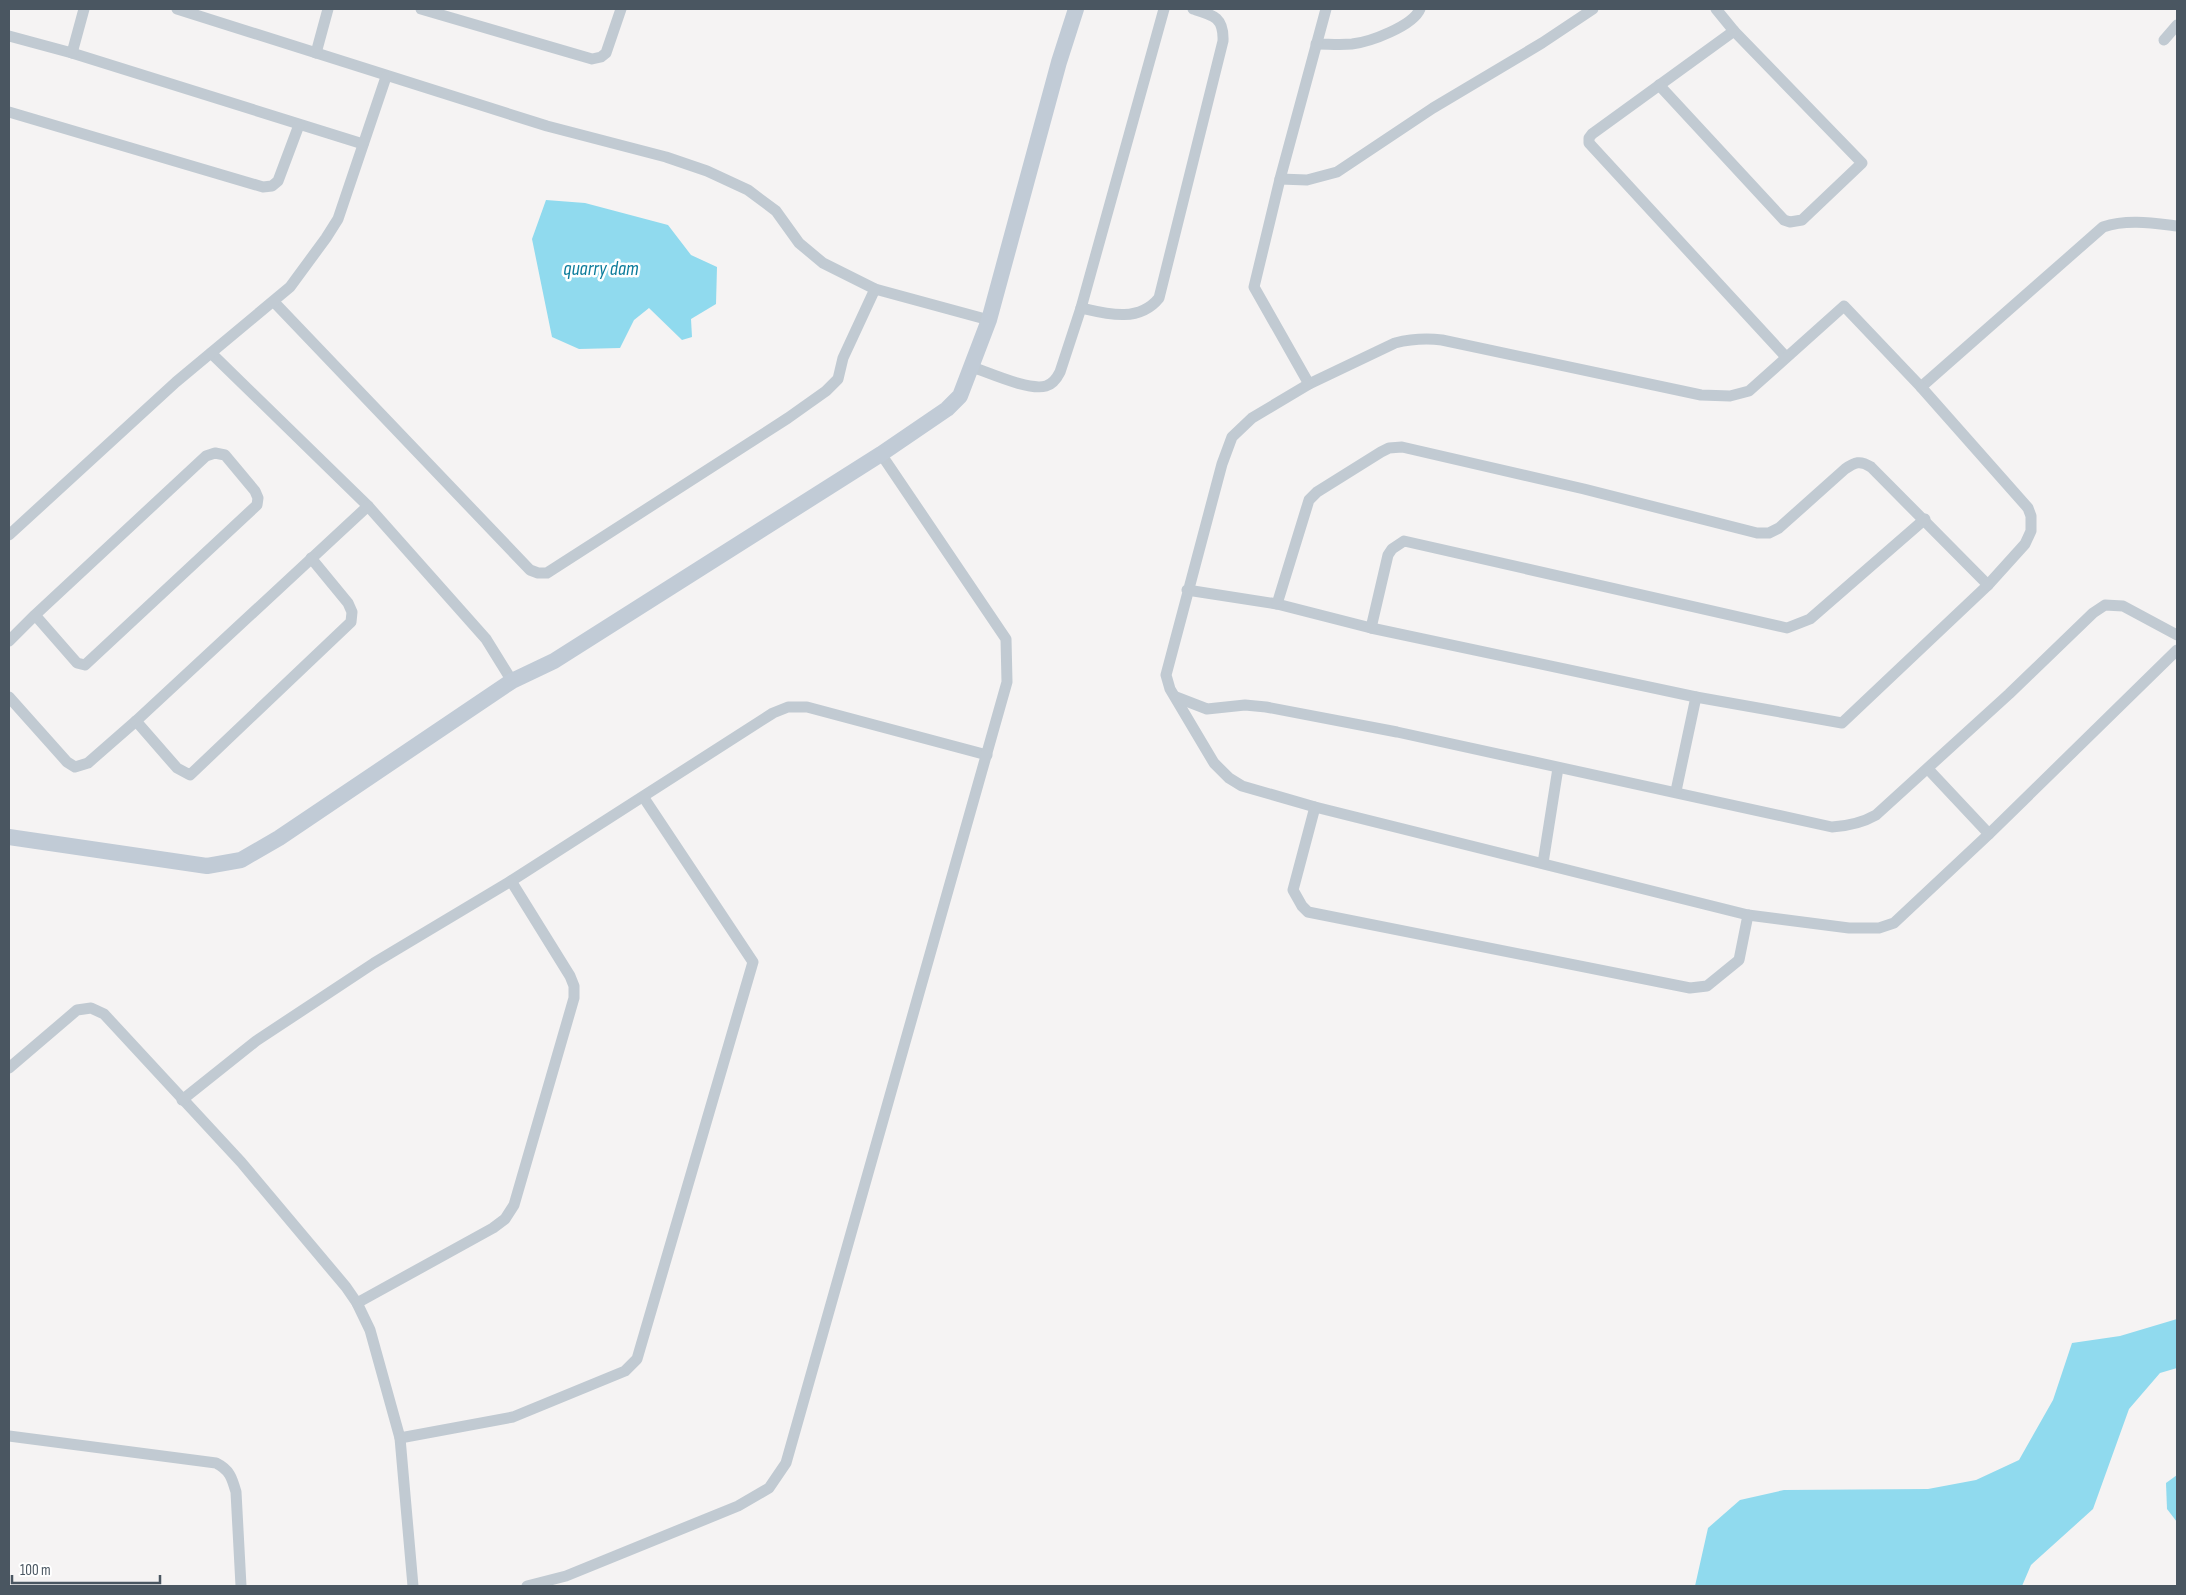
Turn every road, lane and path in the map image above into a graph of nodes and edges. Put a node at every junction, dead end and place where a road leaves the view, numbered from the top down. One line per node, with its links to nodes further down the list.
1 (84, 9): 18 (street)
2 (177, 9): 19 (street)
3 (328, 9): 19 (street)
4 (421, 9): 5 (street)
5 (621, 9)
6 (1076, 9): 30 (street)
7 (1164, 9): 29 (street)
8 (1193, 9): 29 (street)
9 (1326, 9): 17 (street)
10 (1420, 9): 17 (street)
11 (1593, 9): 25 (street)
12 (1716, 9): 14 (street)
13 (2177, 25): 16 (street)
14 (1734, 31): 21 (street); 21 (street)
15 (9, 36): 18 (street)
16 (2164, 40)
17 (1316, 44): 25 (street)
18 (72, 53): 23 (street)
19 (316, 53): 20 (street)
20 (386, 77): 24 (street); 27 (street)
21 (1659, 85): 32 (street)
22 (9, 112): 23 (street)
23 (299, 125): 24 (street)
24 (363, 144): 28 (street)
25 (1280, 179): 34 (street)
26 (2177, 226): 35 (street)
27 (875, 289): 28 (street); 30 (street)
28 (274, 302): 31 (street)
29 (1081, 308): 33 (street)
30 (989, 320): 33 (street)
31 (211, 353): 37 (street); 39 (street)
32 (1786, 357): 34 (street); 35 (street)
33 (972, 367): 36 (street)
34 (1309, 384): 42 (street)
35 (1921, 388): 41 (street)
36 (881, 454): 49 (street); 54 (street)
37 (368, 506): 40 (street); 49 (street)
38 (1924, 519): 41 (street); 43 (street); 45 (street)
39 (9, 535)
40 (311, 558): 53 (street); 53 (street)
41 (1988, 584): 52 (street)
42 (1187, 590): 43 (street); 51 (street)
43 (1276, 604): 45 (street)
44 (35, 615): 44 (street); 47 (street)
45 (1371, 628): 52 (street)
46 (2177, 635): 56 (street)
47 (9, 641)
48 (2177, 650): 60 (street)
49 (512, 681): 61 (street)
50 (9, 697): 53 (street)
51 (1176, 697): 55 (street); 59 (street)
52 (1696, 697): 57 (street)
53 (136, 721)
54 (986, 755): 58 (street); 72 (street)
55 (1558, 768): 57 (street); 62 (street)
56 (1928, 769): 57 (street); 60 (street)
57 (1676, 791)
58 (644, 798): 63 (street); 69 (street)
59 (1315, 807): 62 (street); 64 (street)
60 (1989, 834): 64 (street)
61 (9, 837)
62 (1544, 863): 64 (street)
63 (511, 881): 66 (street); 67 (street)
64 (1748, 915)
65 (9, 1068): 66 (street)
66 (182, 1100): 67 (street)
67 (356, 1303): 69 (street)
68 (9, 1436): 70 (street)
69 (400, 1438): 71 (street)
70 (241, 1586)
71 (413, 1586)
72 (527, 1586)

